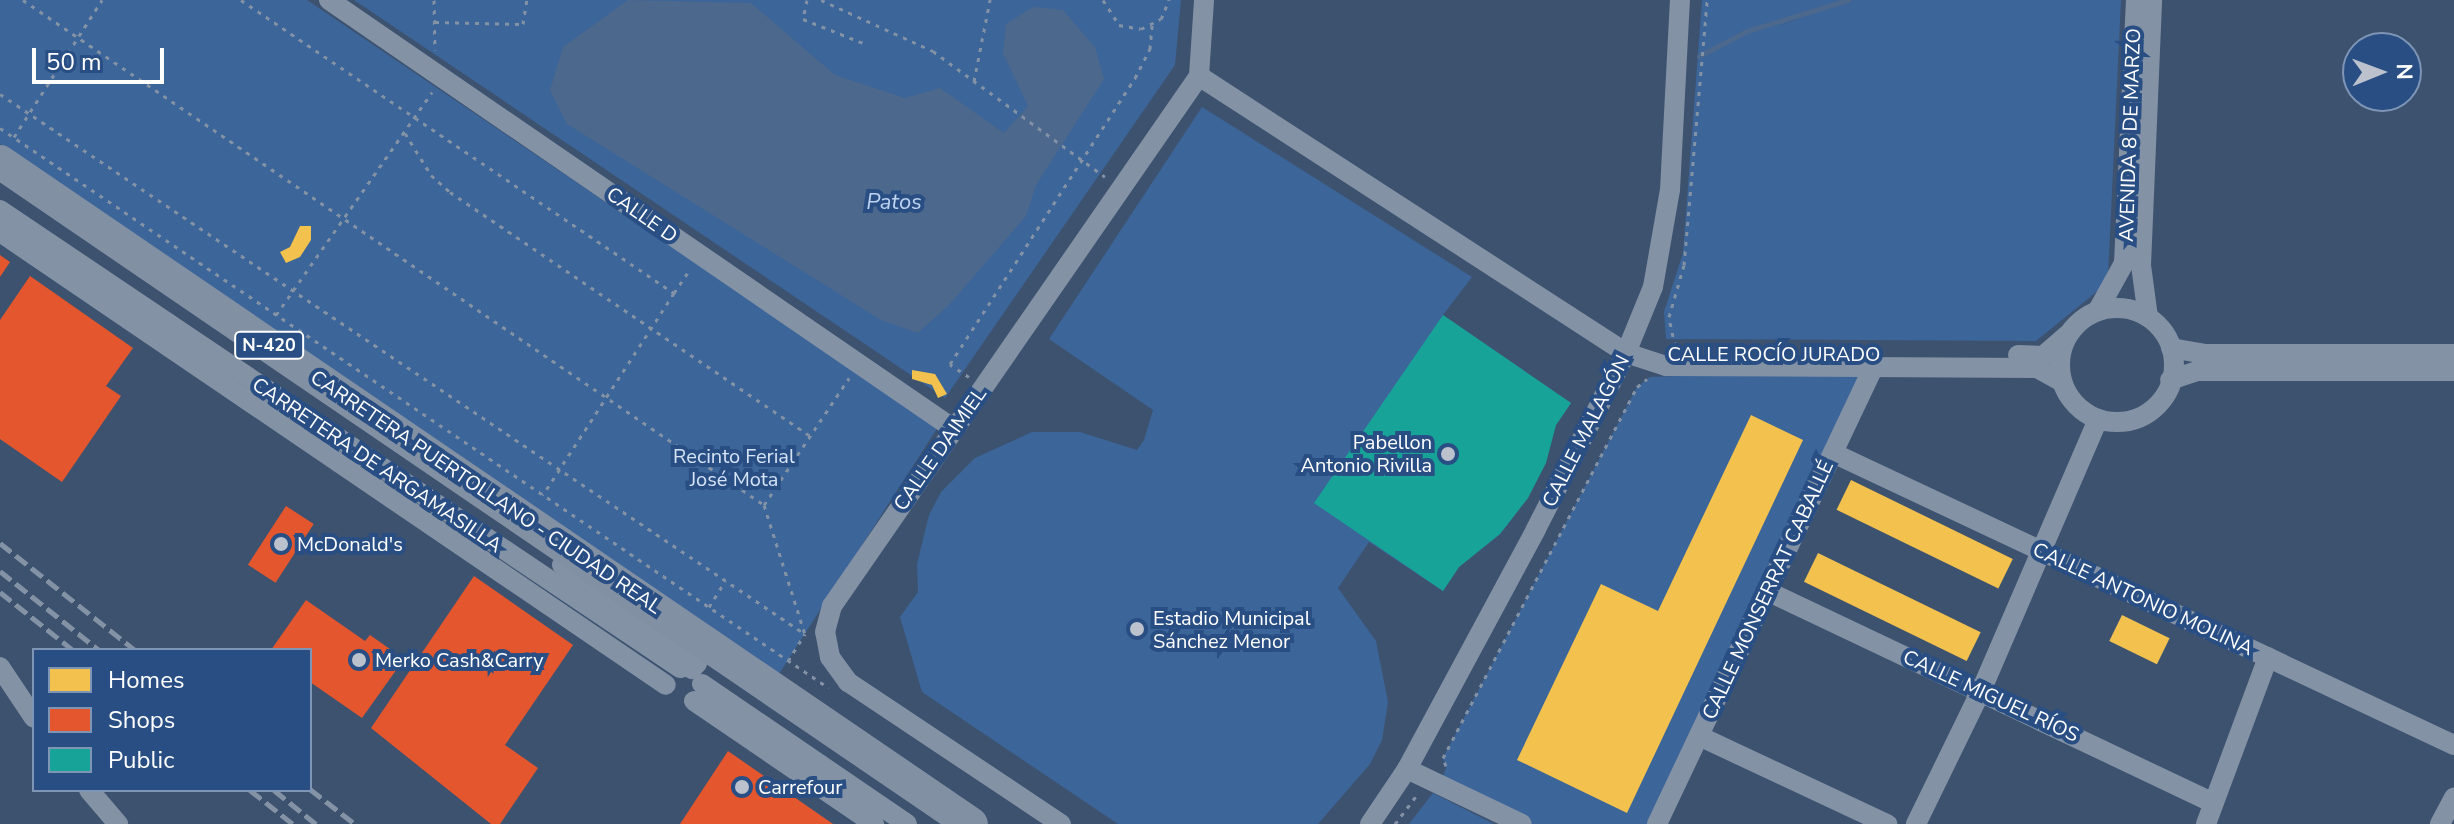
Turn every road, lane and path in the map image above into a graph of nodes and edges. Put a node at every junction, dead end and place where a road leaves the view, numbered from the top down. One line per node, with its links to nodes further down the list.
1 (23, 0): 19 (path)
2 (102, 0): 19 (path)
3 (241, 0): 27 (path)
4 (329, 0): 22 (street, CALLE D)
5 (434, 0): 17 (path)
6 (527, 0): 17 (path)
7 (807, 0): 20 (path)
8 (821, 0): 24 (path)
9 (990, 0): 24 (path)
10 (1103, 0): 18 (path)
11 (1169, 0): 18 (path)
12 (1204, 0): 23 (street)
13 (1680, 0): 45 (street, CALLE MALAGÓN)
14 (1707, 0): 21 (path)
15 (2136, 0): 39 (street, AVENIDA 8 DE MARZO)
16 (2152, 0): 41 (street, AVENIDA 8 DE MARZO)
17 (435, 22): 22 (path)
18 (1152, 25): 31 (path)
19 (77, 37): 26 (path); 34 (path)
20 (863, 43)
21 (1703, 64)
22 (436, 71): 27 (path); 36 (street, CALLE D)
23 (1199, 76): 32 (street, CALLE DAIMIEL); 45 (street)
24 (974, 81): 31 (path)
25 (0, 94): 26 (path)
26 (29, 114): 30 (path); 37 (path)
27 (416, 118): 29 (path); 38 (path)
28 (0, 128): 30 (path)
29 (405, 133): 34 (path); 42 (path)
30 (7, 150): 40 (path); 60 (highway, CARRETERA PUERTOLLANO - CIUDAD REAL / N-420)
31 (1082, 160): 32 (path); 51 (path)
32 (1121, 188): 55 (street, CALLE DAIMIEL)
33 (0, 210): 66 (street, CARRETERA DE ARGAMASILLA)
34 (343, 218): 37 (path); 53 (path)
35 (0, 232): 66 (street, CARRETERA DE ARGAMASILLA)
36 (700, 255): 38 (path); 48 (street, CALLE D)
37 (292, 290): 40 (path); 58 (path)
38 (674, 293): 42 (path)
39 (2098, 310): 41 (street); 43 (street)
40 (276, 315): 60 (path)
41 (2148, 317): 44 (street)
42 (651, 329): 53 (path); 56 (path)
43 (2067, 335): 47 (street, CALLE ROCÍO JURADO); 52 (street)
44 (2171, 348): 46 (street); 50 (street)
45 (1626, 353): 47 (street, CALLE ROCÍO JURADO); 75 (street, CALLE MALAGÓN)
46 (2454, 354)
47 (1873, 361): 52 (street, CALLE ROCÍO JURADO); 57 (street, CALLE MONSERRAT CABALLÉ)
48 (859, 364): 55 (street, CALLE D); 56 (path)
49 (2454, 371): 50 (street)
50 (2170, 380): 54 (street)
51 (977, 382)
52 (2062, 382): 54 (street)
53 (604, 396): 58 (path); 59 (path)
54 (2098, 419): 61 (street)
55 (954, 429): 84 (street, CALLE DAIMIEL)
56 (810, 436): 59 (path)
57 (1833, 453): 61 (street, CALLE ANTONIO MOLINA); 63 (street, CALLE MONSERRAT CABALLÉ)
58 (559, 469): 60 (path); 62 (path)
59 (764, 505): 65 (path)
60 (541, 512): 64 (path); 69 (street, CARRETERA DE ARGAMASILLA); 83 (highway, CARRETERA PUERTOLLANO - CIUDAD REAL / N-420)
61 (2043, 553): 67 (street, CALLE ANTONIO MOLINA); 71 (street)
62 (725, 581): 64 (path); 65 (path)
63 (1767, 591): 71 (street, CALLE MIGUEL RÍOS); 73 (street, CALLE MONSERRAT CABALLÉ)
64 (709, 607): 65 (path)
65 (805, 634)
66 (630, 648): 69 (street, CARRETERA DE ARGAMASILLA); 70 (street, CARRETERA DE ARGAMASILLA)
67 (2268, 657): 74 (street, CALLE ANTONIO MOLINA); 79 (street)
68 (0, 667): 72 (street)
69 (692, 680): 70 (street); 70 (street, CARRETERA DE ARGAMASILLA); 81 (street, CARRETERA DE ARGAMASILLA); 82 (street, CARRETERA DE ARGAMASILLA)
70 (666, 685)
71 (1981, 691): 79 (street, CALLE MIGUEL RÍOS); 90 (street)
72 (32, 715)
73 (1699, 736): 88 (street, CALLE MONSERRAT CABALLÉ); 89 (street)
74 (2454, 745)
75 (1407, 769): 85 (street, CALLE MALAGÓN); 87 (street)
76 (91, 792): 80 (street)
77 (1425, 792): 86 (path)
78 (2454, 798): 92 (street)
79 (2213, 803): 91 (street)
80 (118, 824)
81 (874, 824)
82 (907, 824)
83 (971, 824)
84 (1061, 824)
85 (1370, 824)
86 (1395, 824)
87 (1522, 824)
88 (1657, 824)
89 (1887, 824)
90 (1916, 824)
91 (2206, 824)
92 (2440, 824)

